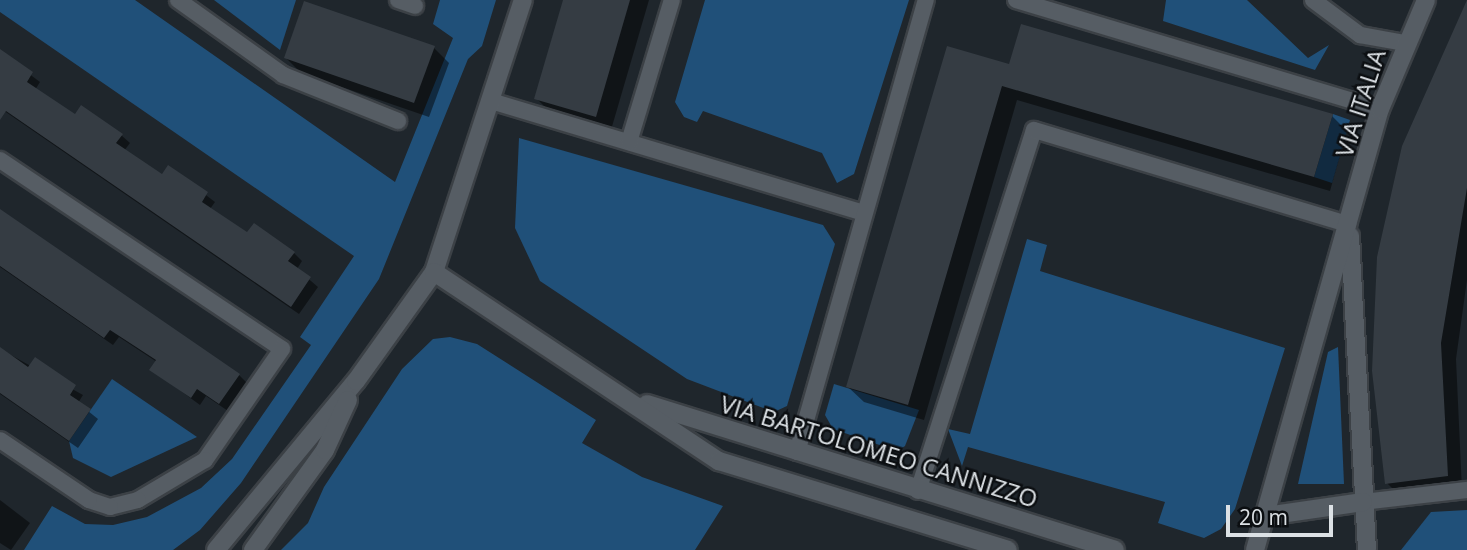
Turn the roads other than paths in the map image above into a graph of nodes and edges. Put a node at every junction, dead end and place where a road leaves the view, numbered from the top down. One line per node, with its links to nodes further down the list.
1 (177, 0): 13 (lane)
2 (398, 0): 9 (lane)
3 (523, 0): 11 (street)
4 (672, 0): 14 (lane)
5 (926, 0): 16 (lane)
6 (1016, 0): 12 (lane)
7 (1313, 0): 10 (lane)
8 (1426, 0): 10 (street, VIA ITALIA)
9 (415, 6)
10 (1405, 43): 12 (street, VIA ITALIA)
11 (494, 102): 14 (lane); 18 (street)
12 (1380, 109): 17 (street, VIA ITALIA)
13 (398, 121)
14 (629, 142): 16 (lane)
15 (0, 160): 21 (lane)
16 (861, 212): 22 (lane)
17 (1348, 224): 24 (lane); 25 (street); 26 (street, VIA ITALIA)
18 (435, 272): 19 (street); 20 (street, VIA BARTOLOMEO CANNIZZO)
19 (356, 381): 27 (street); 28 (street)
20 (629, 399): 22 (street, VIA BARTOLOMEO CANNIZZO); 29 (street, VIA BARTOLOMEO CANNIZZO)
21 (0, 440)
22 (797, 452): 24 (street, VIA BARTOLOMEO CANNIZZO)
23 (1467, 490): 25 (lane)
24 (918, 491): 30 (street, VIA BARTOLOMEO CANNIZZO)
25 (1363, 502): 26 (street); 32 (street)
26 (1266, 516): 31 (street, VIA ITALIA)
27 (216, 550)
28 (253, 550)
29 (1008, 550)
30 (1115, 550)
31 (1255, 550)
32 (1367, 550)

